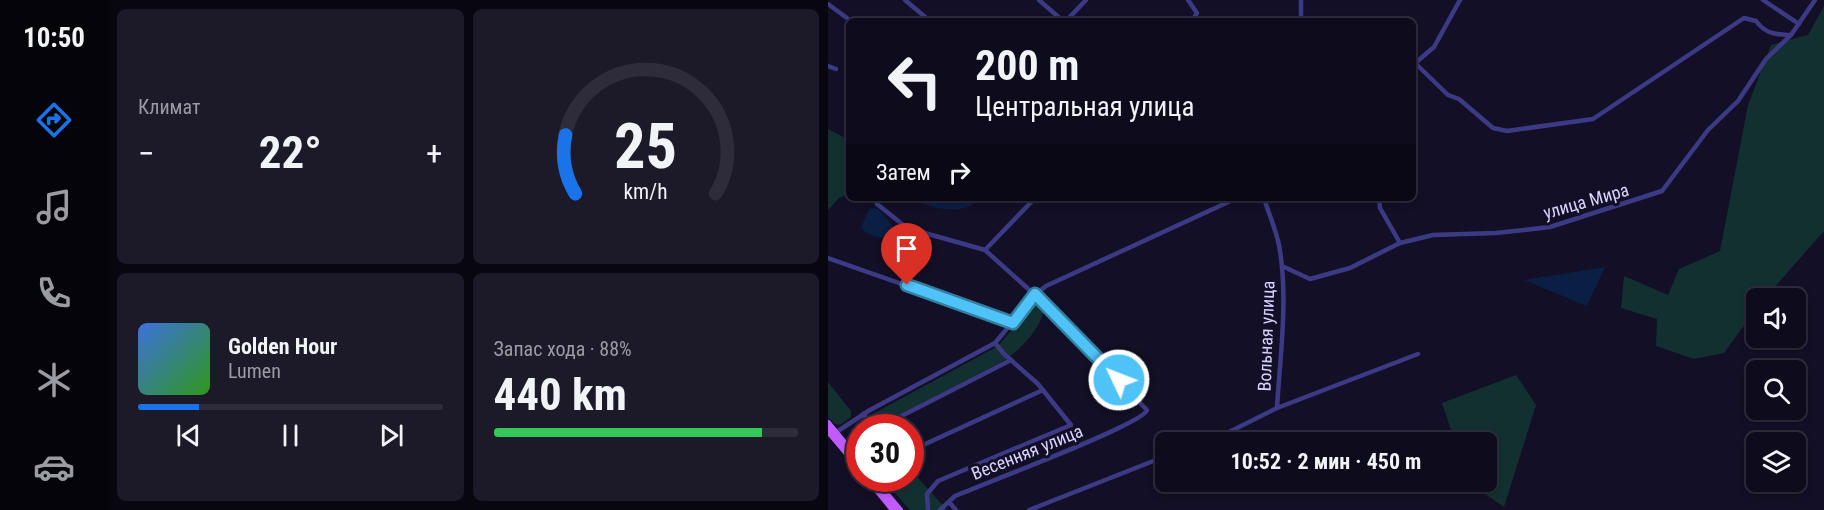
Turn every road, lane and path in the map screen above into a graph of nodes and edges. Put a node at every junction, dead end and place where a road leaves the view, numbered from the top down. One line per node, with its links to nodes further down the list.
1 (905, 0): 11 (street)
2 (1086, 0): 13 (street)
3 (1188, 0): 14 (street)
4 (1301, 0): 15 (street)
5 (1460, 0): 18 (street)
6 (1763, 0): 16 (street)
7 (1815, 0): 16 (street, улица Мира)
8 (1041, 2): 12 (street)
9 (828, 4): 10 (street)
10 (848, 18)
11 (926, 18)
12 (1060, 18)
13 (1067, 18)
14 (1194, 18)
15 (1301, 18)
16 (1799, 24): 17 (street, улица Мира)
17 (1791, 35): 20 (street); 27 (street, улица Мира)
18 (1416, 62)
19 (828, 66): 21 (street)
20 (1416, 66)
21 (836, 69)
22 (1032, 201): 28 (street)
23 (1230, 201): 31 (street)
24 (1265, 201): 30 (street, Вольная улица)
25 (1379, 201): 27 (street)
26 (877, 204): 28 (street)
27 (1400, 243): 30 (street, улица Мира)
28 (985, 250): 31 (street)
29 (828, 258): 32 (street)
30 (1281, 266): 37 (street, Вольная улица)
31 (1035, 294): 32 (street); 50 (street, Весенняя улица)
32 (1013, 323): 33 (street)
33 (995, 343): 35 (street); 38 (street)
34 (1418, 354): 37 (street)
35 (1011, 360): 36 (street); 39 (street)
36 (1043, 390): 44 (street); 53 (street)
37 (1277, 408): 42 (street)
38 (863, 414)
39 (908, 414)
40 (828, 423): 43 (main road)
41 (846, 424): 43 (street)
42 (1229, 432)
43 (832, 433): 45 (main road); 46 (main road)
44 (924, 445)
45 (846, 448)
46 (846, 451)
47 (1155, 460): 56 (street)
48 (878, 492): 51 (main road)
49 (885, 492): 52 (main road)
50 (949, 502): 54 (street, Весенняя улица); 55 (street)
51 (893, 510)
52 (900, 510)
53 (928, 510)
54 (940, 510)
55 (956, 510)
56 (1029, 510)

